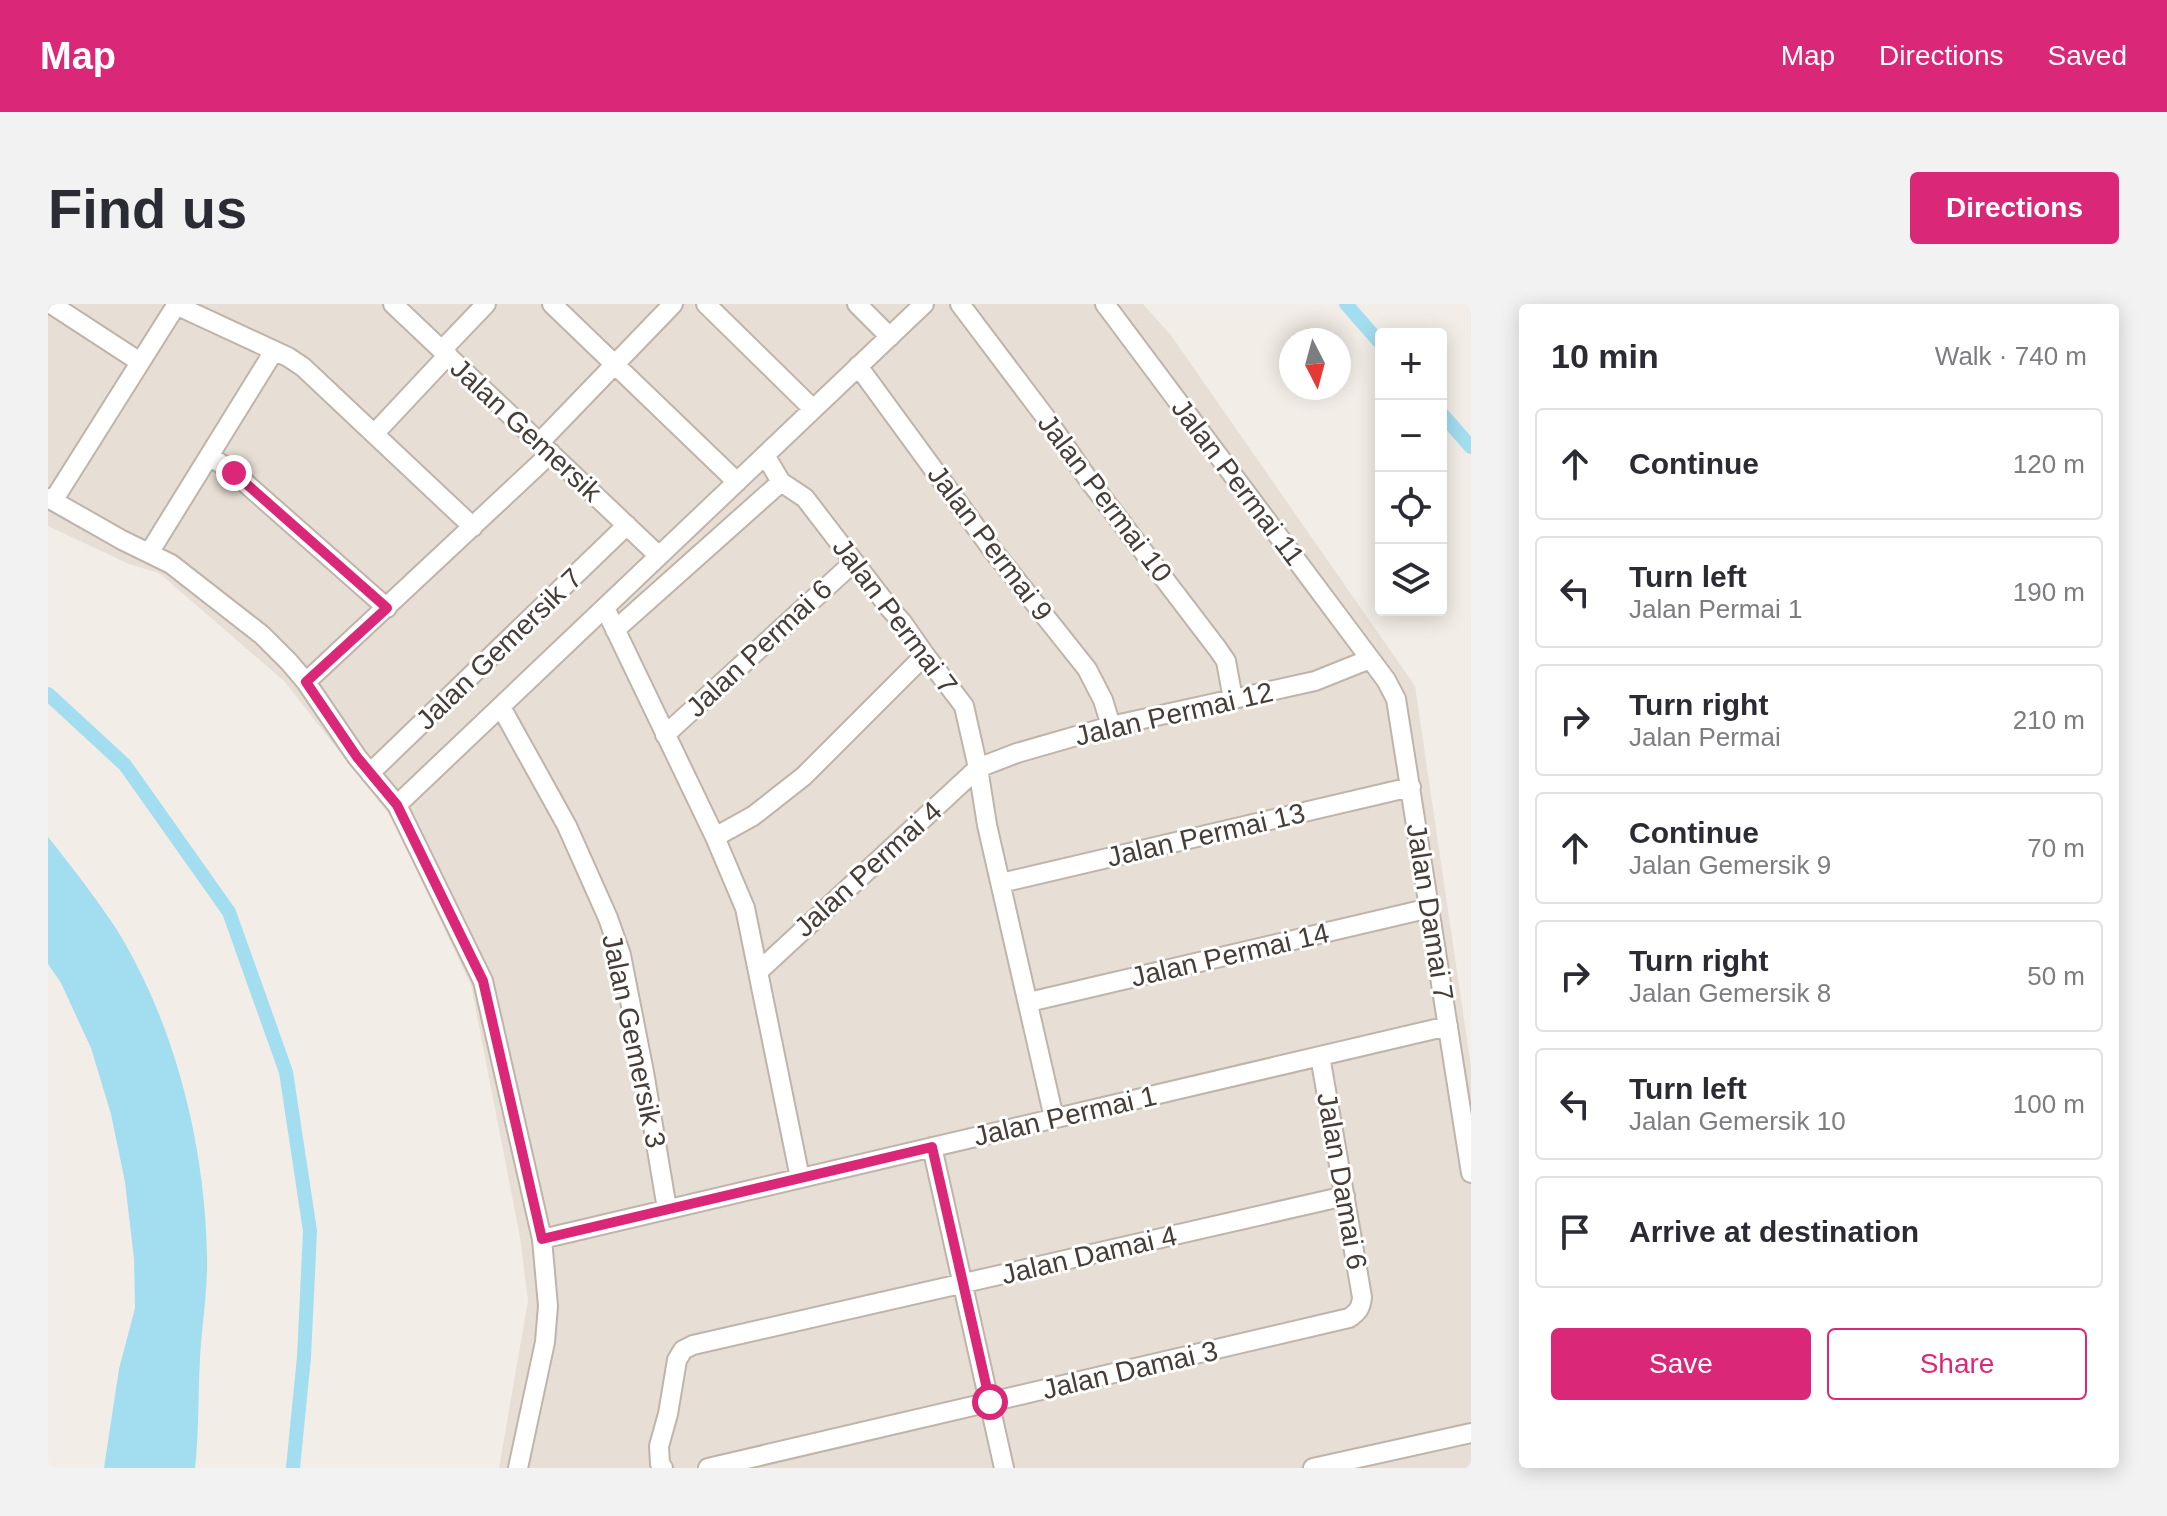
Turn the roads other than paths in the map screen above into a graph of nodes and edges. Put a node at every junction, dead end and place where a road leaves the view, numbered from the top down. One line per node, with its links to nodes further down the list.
1 (177, 304): 13 (street); 15 (street)
2 (393, 304): 14 (street, Jalan Gemersik)
3 (486, 304): 14 (street)
4 (552, 304): 16 (street)
5 (673, 304): 16 (street)
6 (706, 304): 18 (street)
7 (857, 304): 12 (street)
8 (924, 304): 12 (street)
9 (960, 304): 37 (street, Jalan Permai 10)
10 (1105, 304): 35 (street, Jalan Permai 11)
11 (50, 306): 15 (street)
12 (890, 337): 17 (street)
13 (274, 351): 19 (street); 22 (street)
14 (445, 352): 19 (street); 20 (street, Jalan Gemersik)
15 (140, 362): 25 (street)
16 (615, 364): 20 (street); 23 (street)
17 (858, 366): 18 (street); 39 (street, Jalan Permai 9)
18 (813, 409): 21 (street)
19 (374, 434): 27 (street)
20 (546, 448): 26 (street, Jalan Gemersik); 27 (street)
21 (765, 455): 23 (street); 24 (street, Jalan Permai 7)
22 (210, 456): 28 (street); 31 (street)
23 (737, 482): 29 (street)
24 (781, 482): 30 (street, Jalan Permai 7); 33 (street)
25 (50, 499): 28 (street)
26 (627, 525): 29 (street, Jalan Gemersik); 42 (street, Jalan Gemersik 7)
27 (473, 527): 31 (street)
28 (149, 553): 36 (street)
29 (659, 556): 32 (street)
30 (854, 562): 34 (street, Jalan Permai 7); 40 (street, Jalan Permai 6)
31 (387, 608): 36 (street)
32 (605, 608): 33 (street); 38 (street)
33 (615, 630): 40 (street)
34 (925, 655): 41 (street, Jalan Permai 7); 45 (street)
35 (1370, 659): 37 (street, Jalan Permai 12); 43 (street, Jalan Damai 7)
36 (306, 682): 42 (street)
37 (1233, 699): 39 (street, Jalan Permai 12)
38 (501, 707): 44 (street); 57 (street, Jalan Gemersik 3)
39 (1111, 726): 41 (street, Jalan Permai 12)
40 (665, 735): 45 (street)
41 (978, 768): 46 (street, Jalan Permai 7); 48 (street, Jalan Permai 4)
42 (370, 773): 44 (street)
43 (1411, 787): 46 (street, Jalan Permai 13); 47 (street, Jalan Damai 7)
44 (397, 805): 58 (street)
45 (715, 837): 48 (street)
46 (1001, 883): 49 (street, Jalan Permai 7)
47 (1430, 908): 49 (street, Jalan Permai 14); 50 (street, Jalan Damai 7)
48 (759, 971): 55 (street)
49 (1029, 1002): 52 (street, Jalan Permai 7)
50 (1448, 1026): 51 (street, Jalan Permai 1); 54 (street, Jalan Damai 7)
51 (1320, 1056): 52 (street, Jalan Permai 1); 56 (street, Jalan Damai 6)
52 (1054, 1118): 53 (street, Jalan Permai 1)
53 (932, 1147): 55 (street, Jalan Permai 1); 59 (street)
54 (1471, 1173)
55 (800, 1178): 57 (street, Jalan Permai 1)
56 (1345, 1196): 59 (street, Jalan Damai 4); 60 (street, Jalan Damai 6)
57 (667, 1209): 58 (street, Jalan Permai 1)
58 (542, 1239): 63 (street)
59 (963, 1284): 61 (street); 64 (street, Jalan Damai 4)
60 (1361, 1306): 61 (street, Jalan Damai 3)
61 (990, 1402): 65 (street, Jalan Damai 3); 66 (street)
62 (1471, 1433): 67 (street)
63 (518, 1468)
64 (663, 1468)
65 (708, 1468)
66 (1004, 1468)
67 (1313, 1468)

